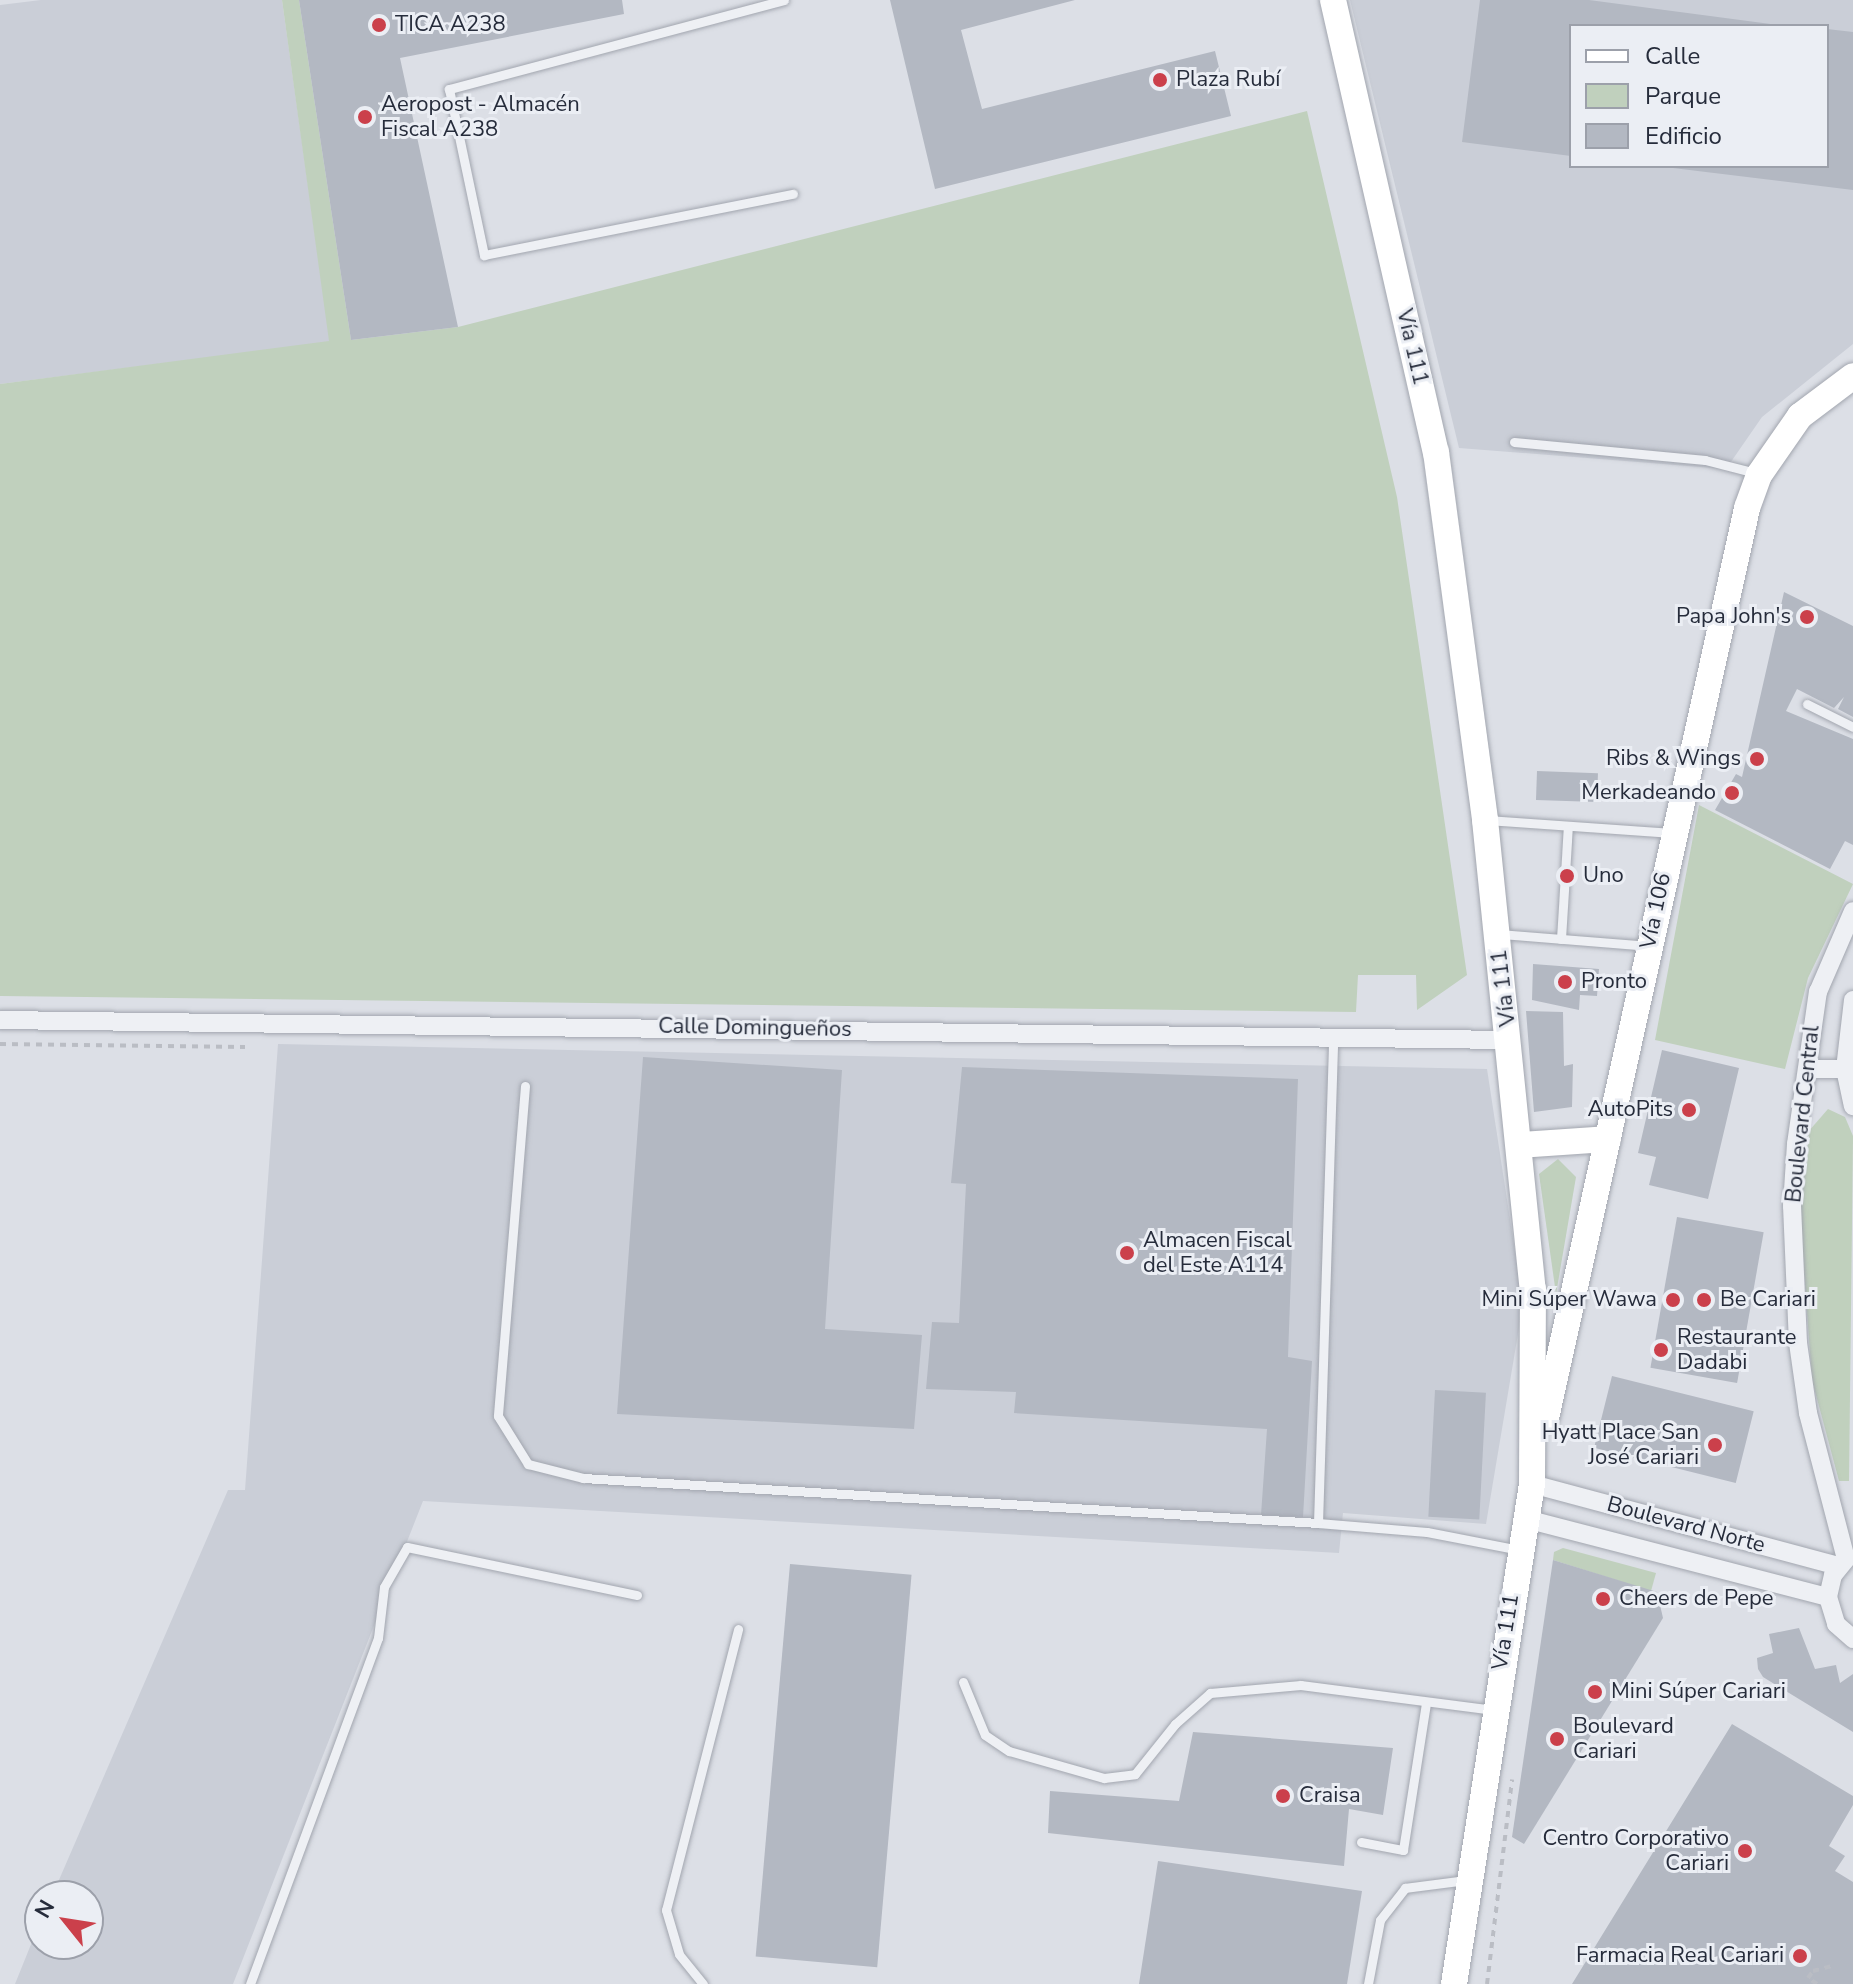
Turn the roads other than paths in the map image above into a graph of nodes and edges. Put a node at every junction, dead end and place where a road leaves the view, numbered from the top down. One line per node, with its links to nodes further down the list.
1 (784, 0): 3 (lane)
2 (1333, 0): 9 (main road, Vía 111)
3 (793, 194)
4 (1853, 376): 6 (main road, Vía 106)
5 (1514, 442): 6 (lane)
6 (1759, 475): 11 (main road, Vía 106)
7 (1807, 704): 8 (lane)
8 (1853, 727)
9 (1485, 820): 10 (lane); 13 (main road, Vía 111)
10 (1568, 826): 11 (lane); 14 (lane)
11 (1672, 833): 15 (main road, Vía 106)
12 (1853, 911): 20 (street, Boulevard Central)
13 (1497, 934): 14 (lane); 19 (main road, Vía 111)
14 (1561, 939): 15 (lane)
15 (1649, 946): 24 (main road, Vía 106)
16 (1853, 1000): 21 (street, Boulevard Central)
17 (0, 1020): 18 (street, Calle Domingueños)
18 (1333, 1037): 19 (street, Calle Domingueños); 28 (lane)
19 (1510, 1040): 25 (main road, Vía 111)
20 (1808, 1069): 21 (street); 30 (street, Boulevard Central)
21 (1845, 1069): 23 (street, Boulevard Central)
22 (525, 1086): 28 (lane)
23 (1853, 1106)
24 (1608, 1139): 25 (main road); 26 (main road, Vía 106)
25 (1520, 1145): 26 (main road, Vía 111)
26 (1532, 1484): 27 (main road, Vía 111); 30 (street, Boulevard Norte)
27 (1526, 1519): 29 (main road, Vía 111); 32 (street, Boulevard Norte)
28 (1318, 1523): 29 (lane)
29 (1520, 1550): 37 (main road, Vía 111)
30 (1846, 1560): 32 (street)
31 (637, 1595): 40 (lane)
32 (1828, 1597): 34 (street)
33 (738, 1629): 41 (lane)
34 (1853, 1639)
35 (963, 1682): 36 (lane)
36 (1426, 1703): 37 (lane); 38 (lane)
37 (1494, 1710): 39 (main road, Vía 111)
38 (1361, 1842)
39 (1468, 1880): 42 (lane); 43 (main road, Vía 111)
40 (250, 1984)
41 (703, 1984)
42 (1368, 1984)
43 (1454, 1984)

